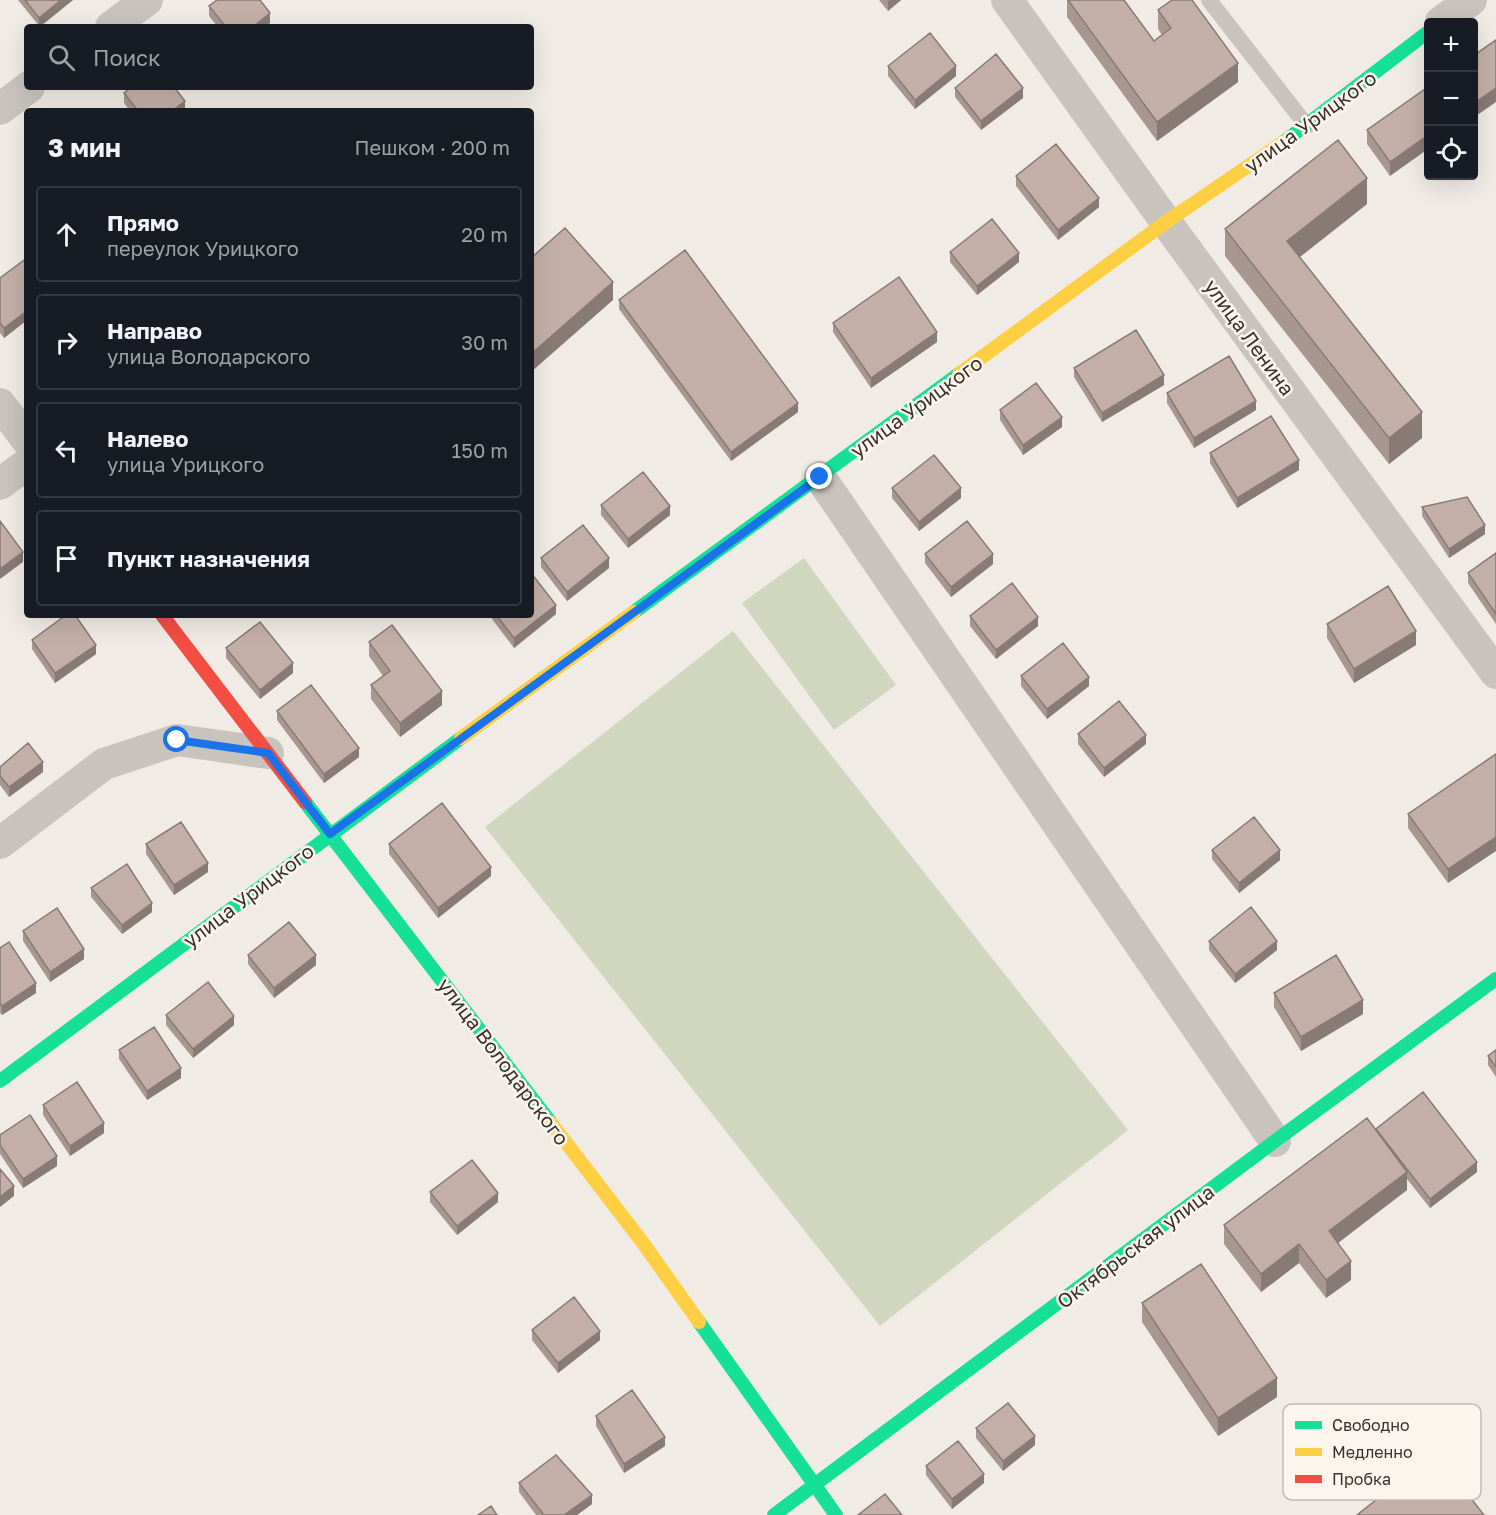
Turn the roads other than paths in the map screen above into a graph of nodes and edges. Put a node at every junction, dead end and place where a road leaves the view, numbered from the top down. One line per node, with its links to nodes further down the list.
1 (147, 0): 6 (street)
2 (1007, 0): 11 (street, улица Ленина)
3 (1209, 0): 10 (lane)
4 (1471, 0): 5 (street)
5 (1446, 18)
6 (115, 24)
7 (1424, 35): 10 (street, улица Урицкого)
8 (25, 90): 9 (street)
9 (0, 108)
10 (1307, 126): 11 (street, улица Урицкого)
11 (1166, 222): 15 (street, улица Урицкого); 18 (street, улица Ленина)
12 (0, 405): 13 (street)
13 (24, 436)
14 (24, 466): 16 (street)
15 (820, 477): 20 (street, улица Урицкого); 24 (street)
16 (0, 484)
17 (164, 618): 19 (street, улица Володарского)
18 (1496, 673)
19 (268, 753): 20 (street, улица Володарского); 21 (street)
20 (330, 834): 23 (street, улица Урицкого); 25 (street, улица Володарского)
21 (0, 843)
22 (1496, 979): 24 (street, Октябрьская улица)
23 (0, 1081)
24 (1275, 1141): 25 (street, Октябрьская улица)
25 (815, 1485): 26 (street, Октябрьская улица); 27 (street, улица Володарского)
26 (774, 1515)
27 (836, 1515)

